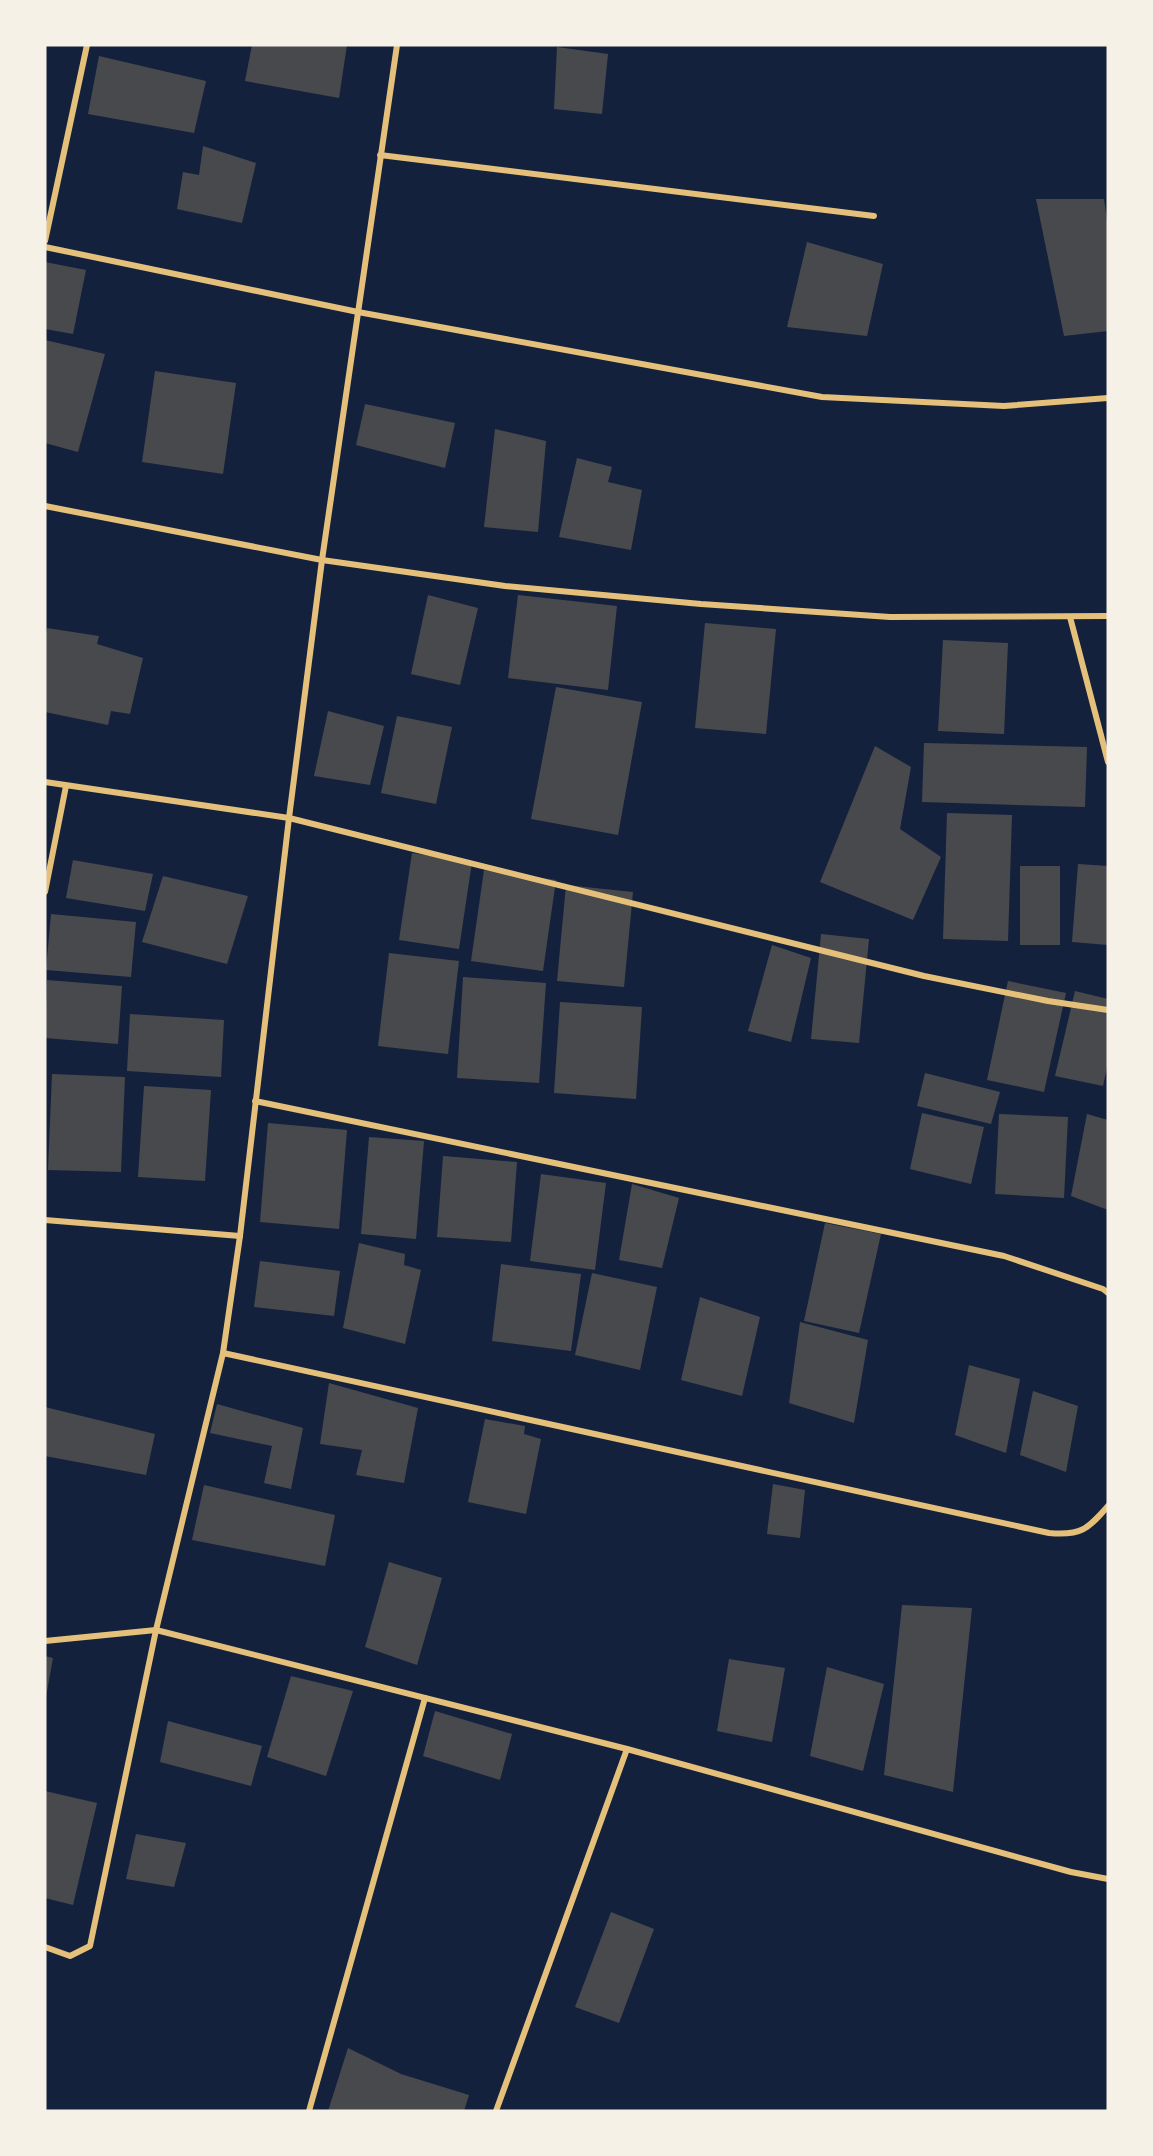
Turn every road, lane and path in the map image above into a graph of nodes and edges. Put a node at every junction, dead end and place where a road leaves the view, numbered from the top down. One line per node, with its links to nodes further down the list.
1 (87, 45): 5 (street)
2 (397, 45): 3 (street)
3 (380, 155): 4 (street); 7 (street)
4 (874, 216)
5 (45, 241)
6 (45, 247): 7 (street)
7 (358, 312): 8 (street); 10 (street)
8 (1108, 398)
9 (45, 506): 10 (street)
10 (322, 560): 12 (street); 16 (street)
11 (1108, 616): 12 (street)
12 (1070, 617): 13 (street)
13 (1108, 762)
14 (45, 783): 15 (street)
15 (66, 786): 16 (street); 17 (street)
16 (289, 818): 18 (street); 19 (street)
17 (45, 892)
18 (1108, 1010)
19 (255, 1101): 21 (street); 22 (street)
20 (45, 1220): 21 (street)
21 (240, 1236): 23 (street)
22 (1108, 1293)
23 (223, 1353): 24 (street); 25 (street)
24 (1108, 1506)
25 (156, 1630): 26 (street); 27 (street); 30 (street)
26 (45, 1641)
27 (425, 1698): 28 (street); 31 (street)
28 (627, 1749): 29 (street); 32 (street)
29 (1108, 1879)
30 (45, 1947)
31 (309, 2111)
32 (495, 2111)

